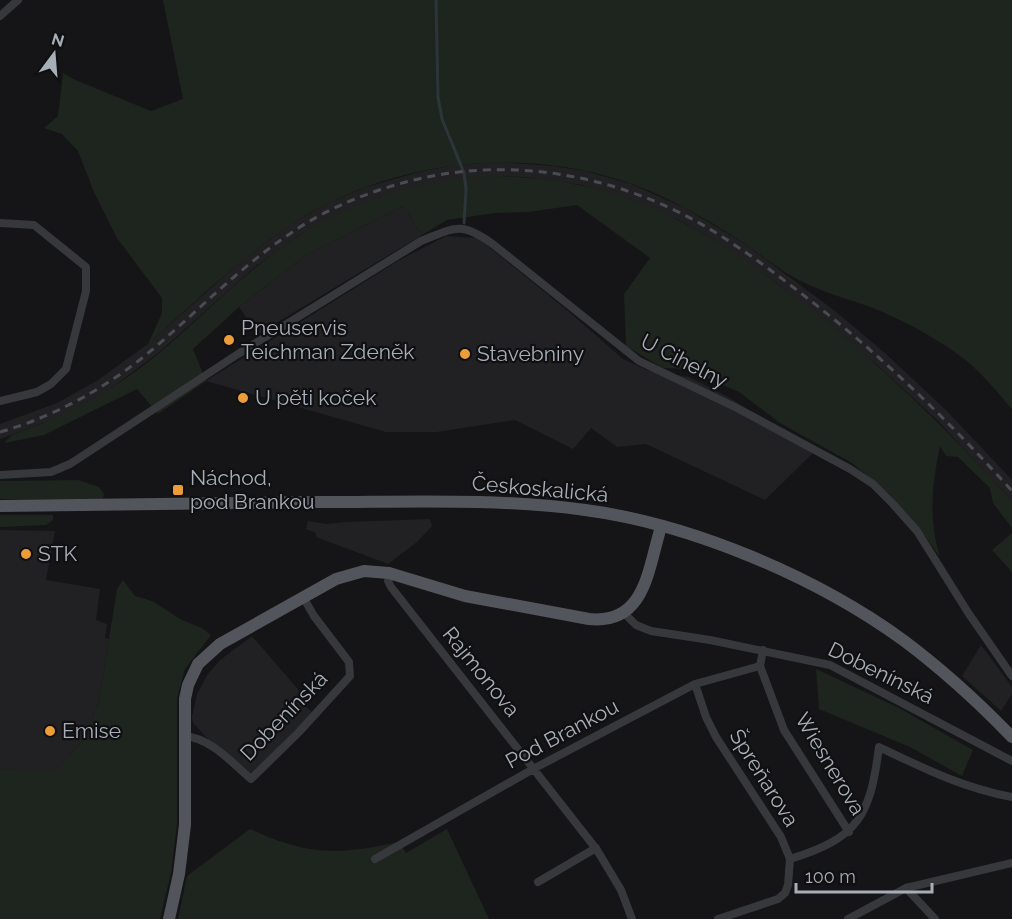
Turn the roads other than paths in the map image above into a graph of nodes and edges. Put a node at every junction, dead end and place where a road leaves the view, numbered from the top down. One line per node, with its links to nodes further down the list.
1 (18, 0): 2 (street)
2 (0, 16)
3 (0, 223): 4 (street)
4 (0, 401)
5 (0, 475): 13 (street, U Cihelny)
6 (0, 506): 7 (main road, Českoskalická)
7 (661, 527): 10 (main road); 16 (main road, Českoskalická)
8 (389, 573): 9 (main road); 10 (main road); 18 (street, Rajmonova)
9 (303, 597): 15 (main road); 15 (street, Dobenínská)
10 (624, 613): 11 (street, Dobenínská)
11 (763, 650): 12 (street); 17 (street, Dobenínská)
12 (760, 666): 14 (street, Pod Brankou); 20 (street, Wiesnerova)
13 (1012, 676)
14 (695, 684): 18 (street, Pod Brankou); 23 (street, Špreňarova)
15 (184, 736): 27 (main road)
16 (1012, 737)
17 (1012, 761)
18 (535, 768): 21 (street, Rajmonova); 22 (street, Pod Brankou)
19 (1012, 797): 20 (street, Wiesnerova)
20 (849, 832): 23 (street)
21 (596, 848): 25 (street); 28 (street, Rajmonova)
22 (375, 859)
23 (790, 859): 29 (street, Špreňarova)
24 (1012, 862): 26 (street)
25 (538, 882)
26 (906, 888): 30 (street); 31 (street)
27 (169, 919)
28 (632, 919)
29 (718, 919)
30 (848, 919)
31 (935, 919)

